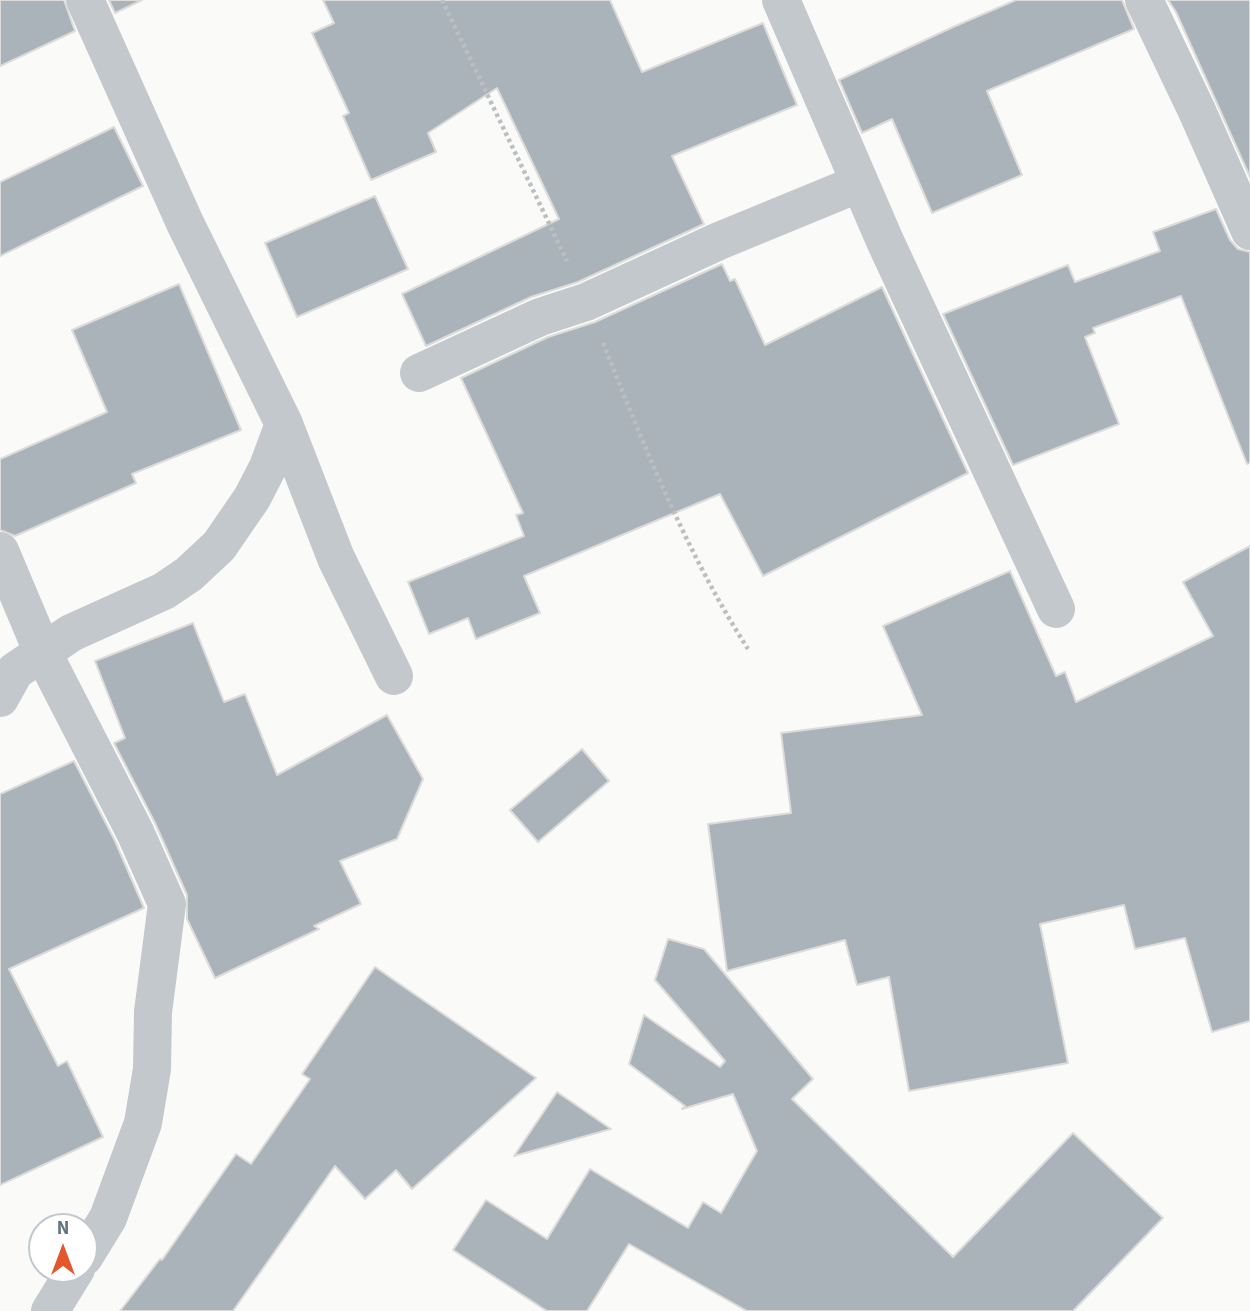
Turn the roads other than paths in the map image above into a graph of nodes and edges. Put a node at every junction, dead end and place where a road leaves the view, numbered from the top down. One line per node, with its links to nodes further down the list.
1 (85, 0): 7 (street)
2 (781, 0): 4 (street)
3 (1144, 0): 5 (street)
4 (860, 183): 6 (street); 9 (street)
5 (1250, 231)
6 (419, 373)
7 (284, 424): 10 (street); 11 (street)
8 (0, 551): 10 (street)
9 (1056, 609)
10 (43, 653): 12 (street); 13 (street)
11 (394, 676)
12 (0, 698)
13 (98, 1235)
14 (67, 1283): 15 (street)
15 (50, 1311)

